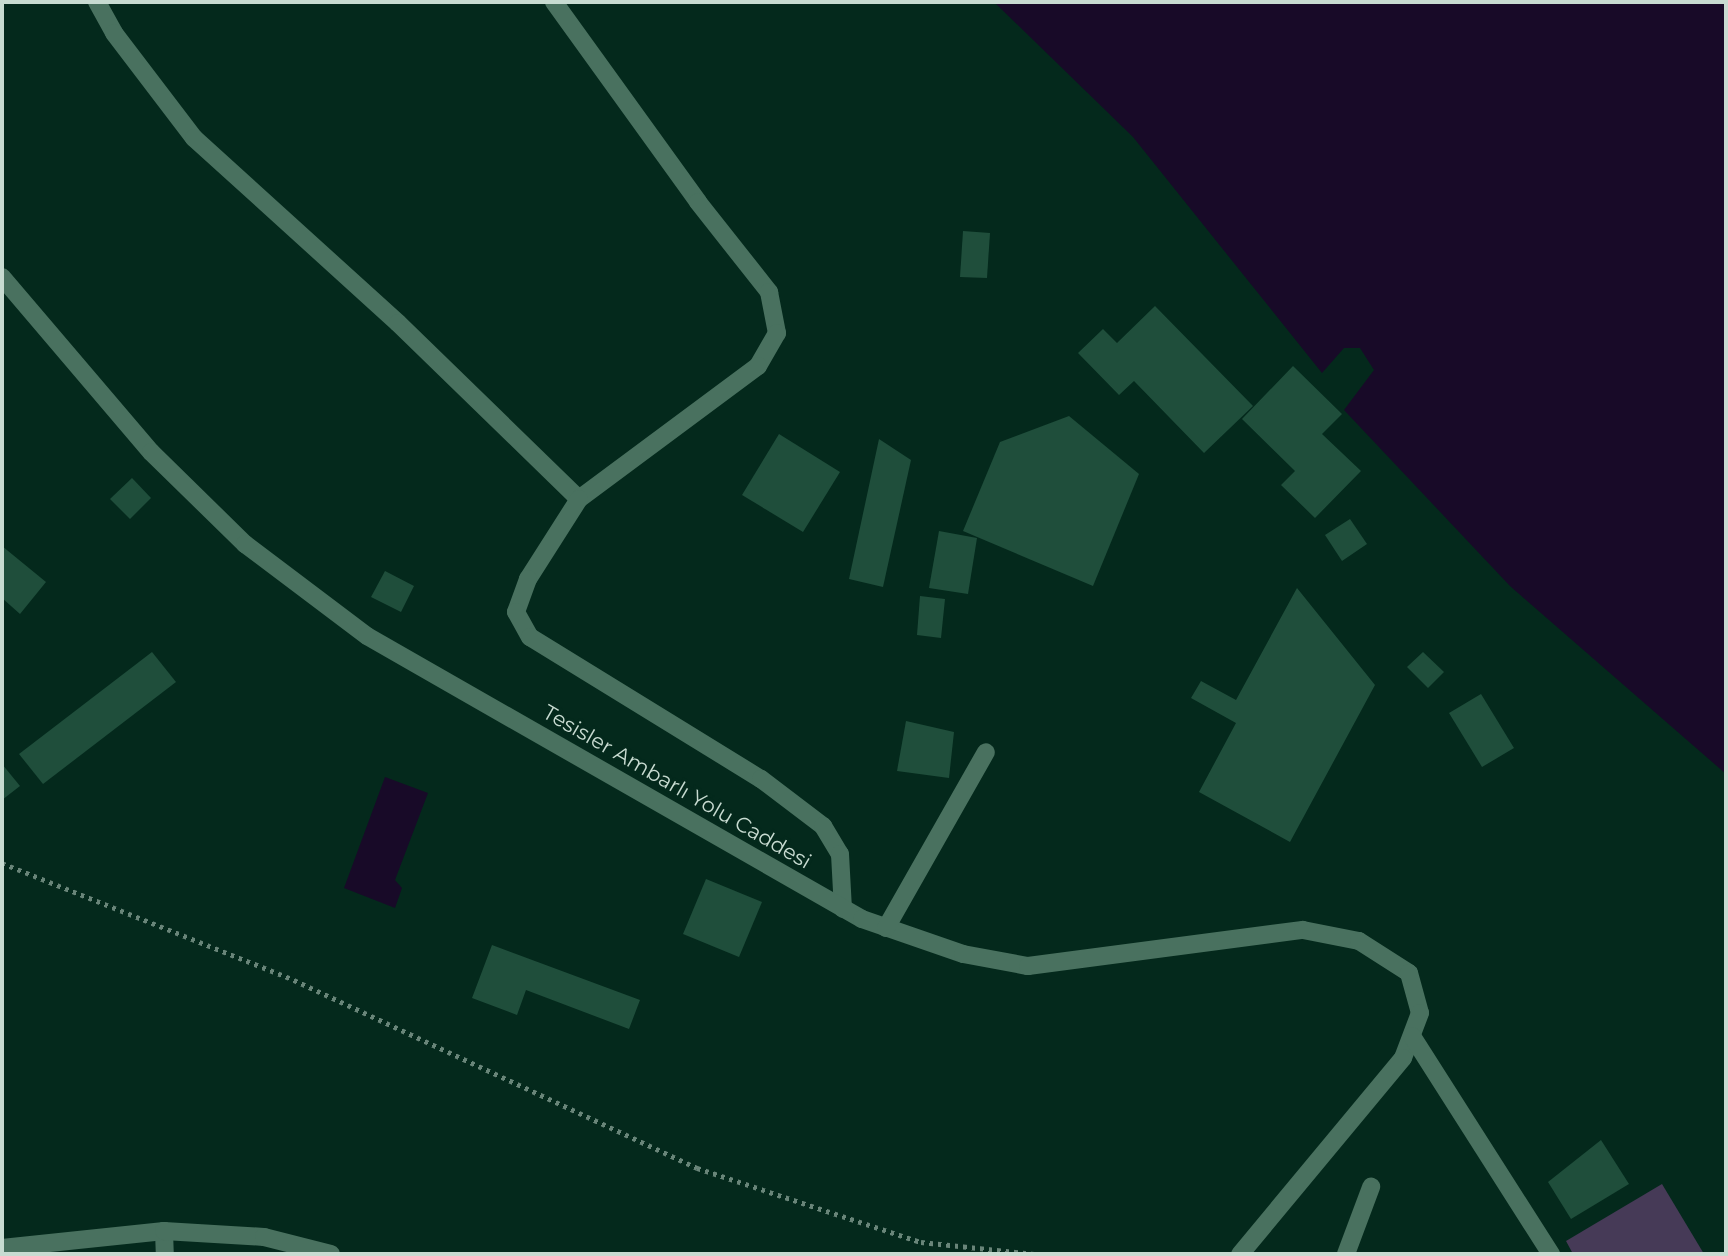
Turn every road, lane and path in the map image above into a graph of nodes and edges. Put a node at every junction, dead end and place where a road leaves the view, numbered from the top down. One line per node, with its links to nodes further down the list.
1 (96, 2): 4 (street)
2 (554, 2): 4 (street)
3 (2, 277): 7 (street, Tesisler Ambarlı Yolu Caddesi)
4 (579, 499): 7 (street)
5 (986, 752): 8 (street)
6 (2, 863): 15 (path)
7 (843, 909): 8 (street, Tesisler Ambarlı Yolu Caddesi)
8 (886, 928): 9 (street, Tesisler Ambarlı Yolu Caddesi)
9 (1412, 1035): 16 (street, Tesisler Ambarlı Yolu Caddesi); 18 (street)
10 (1371, 1187): 17 (street)
11 (164, 1231): 12 (street); 13 (street); 14 (street)
12 (2, 1248)
13 (165, 1254)
14 (331, 1254)
15 (1036, 1254)
16 (1240, 1254)
17 (1346, 1254)
18 (1550, 1254)

